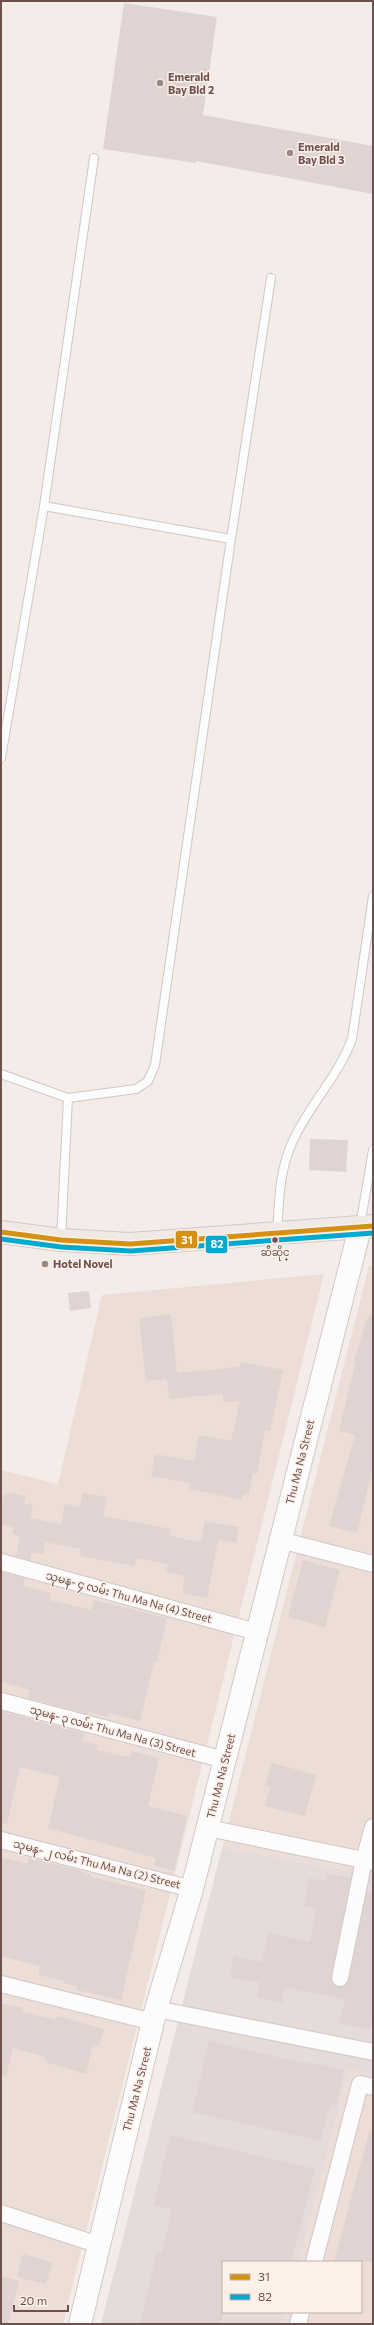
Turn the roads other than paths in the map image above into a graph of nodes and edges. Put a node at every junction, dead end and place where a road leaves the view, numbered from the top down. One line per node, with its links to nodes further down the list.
1 (94, 158): 3 (lane)
2 (271, 278): 4 (lane)
3 (44, 506): 4 (lane); 5 (lane)
4 (231, 539): 8 (lane)
5 (1, 758)
6 (373, 896): 12 (lane)
7 (1, 1074): 8 (lane)
8 (68, 1098): 13 (lane)
9 (373, 1150): 10 (lane)
10 (366, 1227): 12 (main road); 14 (street, Thu Ma Na Street)
11 (1, 1232): 13 (main road)
12 (277, 1234): 13 (main road)
13 (61, 1240)
14 (280, 1540): 16 (street); 17 (street, Thu Ma Na Street)
15 (1, 1562): 17 (street, သုမန- ၄ လမ်း Thu Ma Na (4) Street)
16 (373, 1564)
17 (257, 1632): 19 (street, Thu Ma Na Street)
18 (1, 1701): 19 (street, သုမန- ၃ လမ်း Thu Ma Na (3) Street)
19 (225, 1760): 21 (street, Thu Ma Na Street)
20 (373, 1827): 23 (street)
21 (208, 1828): 23 (street); 24 (street, Thu Ma Na Street)
22 (1, 1840): 24 (street, သုမန- ၂ လမ်း Thu Ma Na (2) Street)
23 (368, 1861): 25 (street)
24 (192, 1889): 27 (street, Thu Ma Na Street)
25 (340, 1978)
26 (1, 1984): 27 (street)
27 (154, 2016): 28 (street); 31 (street, Thu Ma Na Street)
28 (373, 2052)
29 (373, 2088): 32 (street)
30 (1, 2213): 31 (street)
31 (99, 2245): 34 (street, Thu Ma Na Street)
32 (314, 2261)
33 (301, 2313): 35 (street)
34 (80, 2324)
35 (298, 2324)

